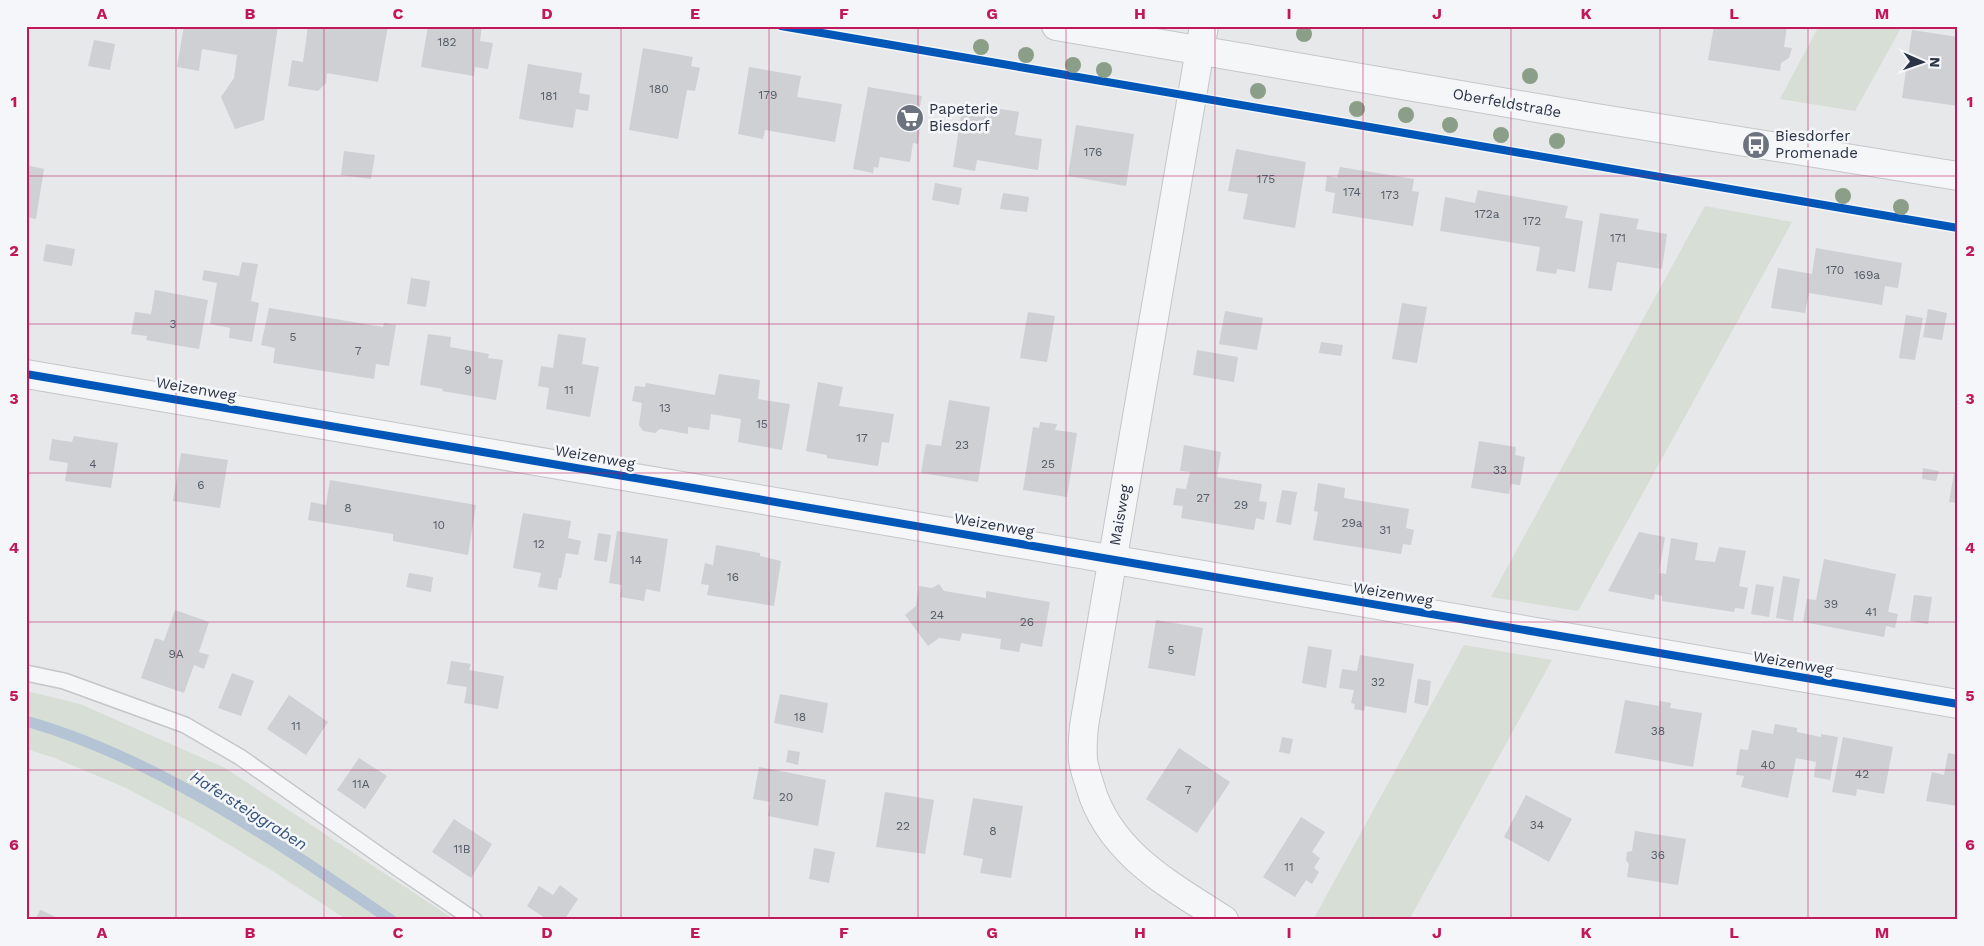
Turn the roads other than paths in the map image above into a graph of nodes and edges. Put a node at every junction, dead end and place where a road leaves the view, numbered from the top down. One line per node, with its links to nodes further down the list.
1 (1056, 26): 2 (street, Oberfeldstraße)
2 (1201, 39): 3 (street, Oberfeldstraße); 5 (street, Maisweg)
3 (1958, 176)
4 (26, 374): 5 (street, Weizenweg)
5 (1112, 561): 7 (street, Weizenweg); 9 (street, Maisweg)
6 (26, 672): 8 (lane)
7 (1958, 704)
8 (474, 920)
9 (1224, 920)

